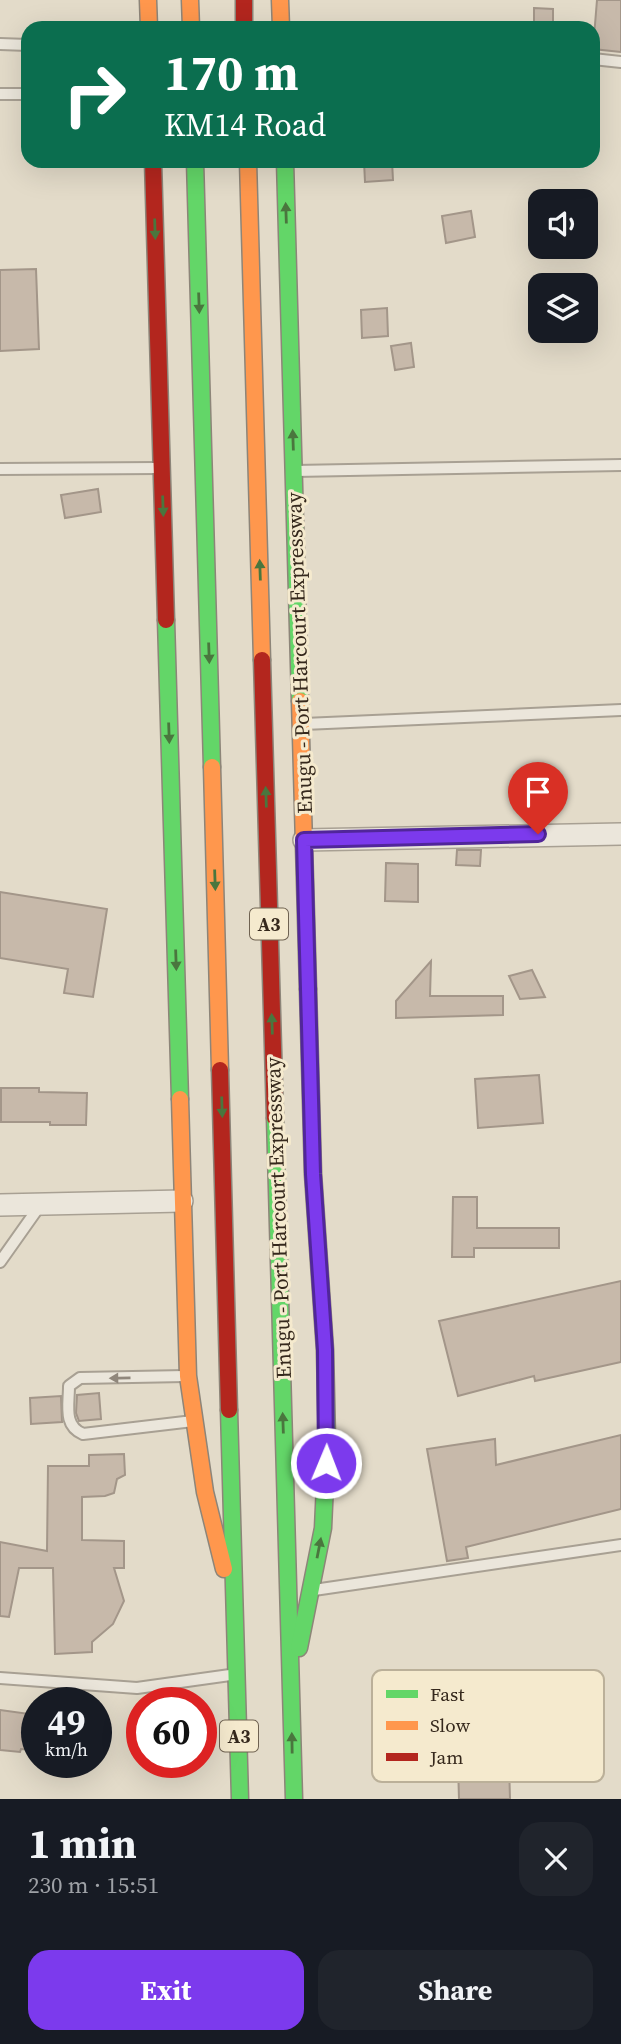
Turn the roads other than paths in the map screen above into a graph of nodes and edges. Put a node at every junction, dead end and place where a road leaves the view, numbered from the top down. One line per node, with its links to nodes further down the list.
1 (148, 0): 5 (main road)
2 (190, 0): 6 (main road)
3 (244, 0): 7 (main road)
4 (280, 0): 8 (main road)
5 (149, 21)
6 (191, 21)
7 (244, 21)
8 (281, 21)
9 (0, 44): 10 (lane)
10 (21, 45)
11 (600, 60): 12 (lane)
12 (621, 62)
13 (0, 94): 14 (lane)
14 (21, 94)
15 (153, 168): 20 (main road, A3, one-way to 20)
16 (195, 168): 35 (main road, A3, one-way to 35)
17 (248, 168): 37 (main road, Enugu - Port Harcourt Expressway / A3, one-way to 17)
18 (285, 168): 22 (main road, Enugu - Port Harcourt Expressway / A3, one-way to 18)
19 (621, 465): 22 (lane)
20 (162, 468): 21 (lane); 27 (main road, A3, one-way to 27)
21 (0, 469)
22 (293, 471): 24 (main road, Enugu - Port Harcourt Expressway / A3)
23 (621, 710): 24 (lane)
24 (301, 724): 26 (main road, Enugu - Port Harcourt Expressway / A3)
25 (621, 834): 26 (street)
26 (304, 840): 34 (main road, Enugu - Port Harcourt Expressway / A3, one-way to 26)
27 (182, 1201): 28 (street); 31 (main road, A3)
28 (41, 1203): 29 (street); 30 (lane)
29 (0, 1205)
30 (0, 1262)
31 (188, 1376): 32 (main road, A3); 32 (lane, one-way to 32)
32 (193, 1421): 35 (main road, A3)
33 (621, 1545): 34 (lane)
34 (311, 1590): 37 (main road, Enugu - Port Harcourt Expressway / A3)
35 (238, 1674): 36 (lane); 38 (main road, A3)
36 (0, 1678)
37 (291, 1687): 39 (main road, Enugu - Port Harcourt Expressway / A3, one-way to 37)
38 (240, 1799)
39 (294, 1799)

